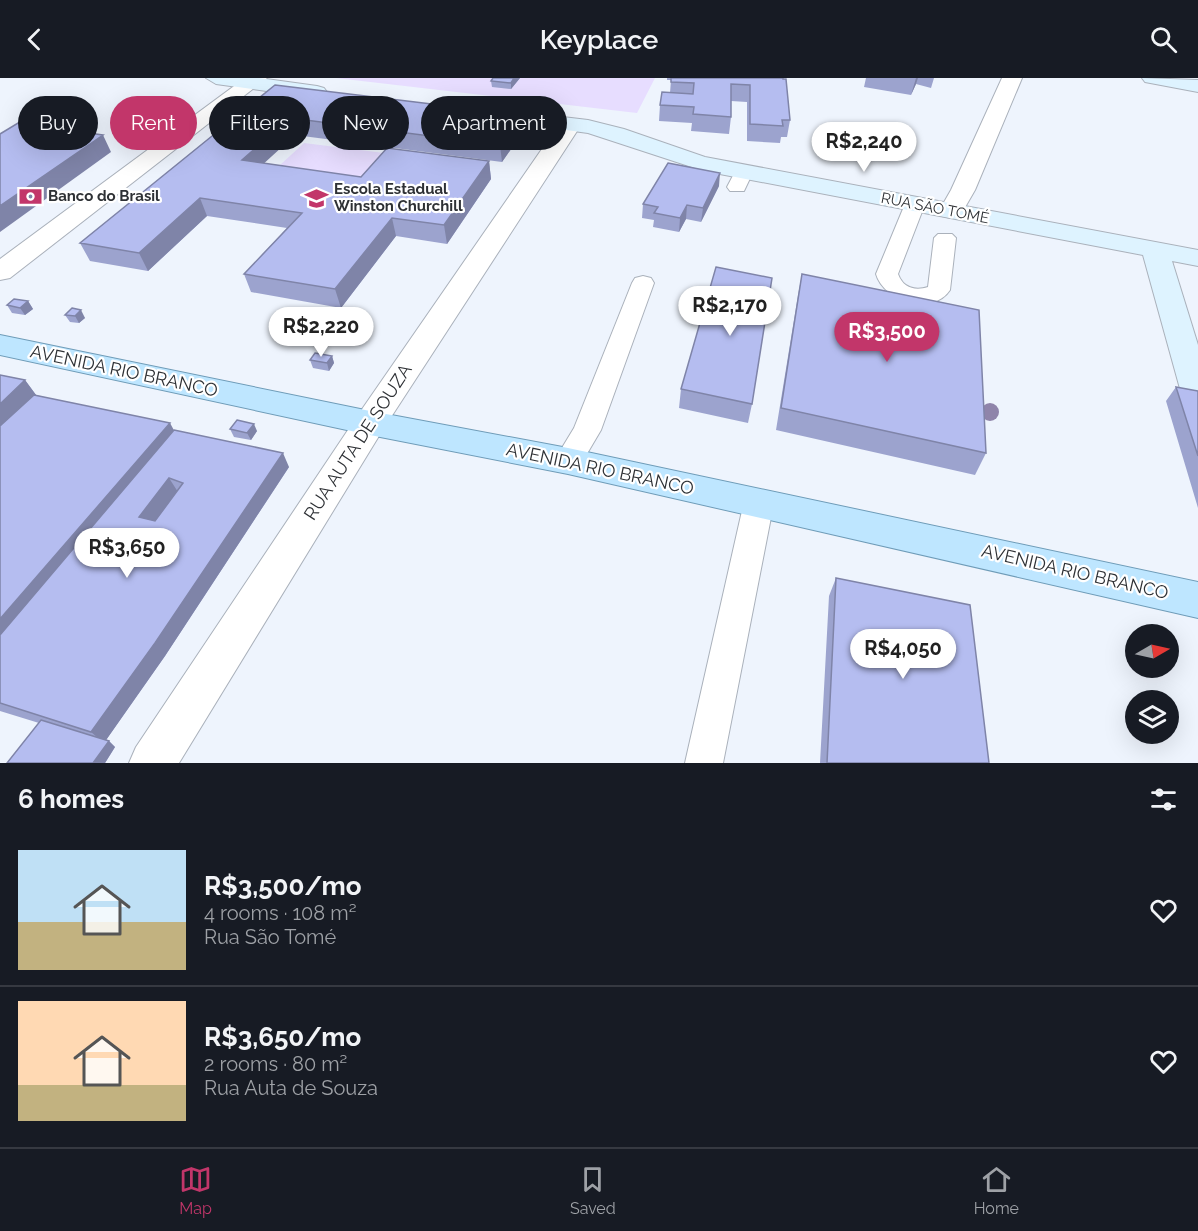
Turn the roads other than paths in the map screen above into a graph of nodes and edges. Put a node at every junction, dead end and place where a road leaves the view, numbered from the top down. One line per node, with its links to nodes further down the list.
1 (216, 78): 4 (street)
2 (1012, 78): 10 (street)
3 (1152, 78): 5 (street)
4 (254, 80): 6 (street); 14 (street)
5 (1198, 86)
6 (333, 94)
7 (567, 125): 8 (street, RUA SÃO TOMÉ)
8 (570, 125): 9 (street, RUA SÃO TOMÉ); 18 (street, RUA AUTA DE SOUZA)
9 (915, 204): 10 (street, RUA SÃO TOMÉ); 11 (lane)
10 (951, 211): 12 (street, RUA SÃO TOMÉ)
11 (945, 238)
12 (1155, 250): 13 (street, RUA SÃO TOMÉ); 17 (street)
13 (1198, 258)
14 (0, 272)
15 (643, 283): 19 (lane)
16 (0, 345): 18 (main road, AVENIDA RIO BRANCO)
17 (1198, 396)
18 (370, 423): 19 (main road, AVENIDA RIO BRANCO); 22 (street, RUA AUTA DE SOUZA)
19 (568, 461): 20 (main road, AVENIDA RIO BRANCO)
20 (759, 502): 21 (main road, AVENIDA RIO BRANCO); 23 (lane)
21 (1198, 600)
22 (152, 763)
23 (704, 763)

